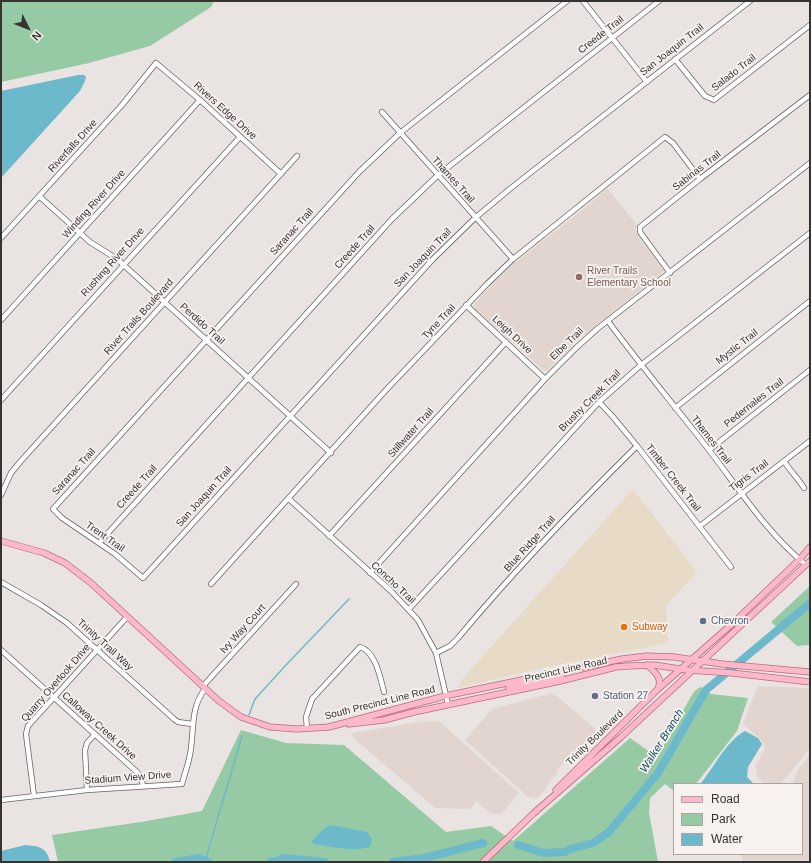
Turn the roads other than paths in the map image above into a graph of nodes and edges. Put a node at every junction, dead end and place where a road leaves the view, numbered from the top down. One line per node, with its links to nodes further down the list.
1 (567, 1): 13 (street, Saranac Trail)
2 (583, 1): 6 (street)
3 (659, 1): 6 (street, Creede Trail)
4 (750, 1): 7 (street, San Joaquin Trail)
5 (810, 25): 7 (street, Salado Trail)
6 (612, 38): 9 (street); 18 (street, Creede Trail)
7 (675, 59): 9 (street, San Joaquin Trail)
8 (156, 63): 11 (street, Rivers Edge Drive); 20 (street, Riverfalls Drive)
9 (647, 82): 21 (street, San Joaquin Trail)
10 (810, 95): 19 (street, Sabinas Trail)
11 (200, 100): 14 (street, Rivers Edge Drive); 23 (street, Winding River Drive)
12 (382, 112): 13 (street, Thames Trail)
13 (400, 133): 18 (street, Thames Trail); 33 (street, Saranac Trail)
14 (240, 137): 17 (street, Rivers Edge Drive); 26 (street, Rushing River Drive)
15 (297, 156): 17 (street, River Trails Boulevard)
16 (810, 163): 27 (street, Elbe Trail)
17 (281, 174): 29 (street, River Trails Boulevard)
18 (437, 176): 21 (street, Thames Trail); 37 (street, Creede Trail)
19 (700, 179): 25 (street, Tyne Trail); 27 (street, Sabinas Trail)
20 (39, 196): 23 (street, Perdido Trail); 24 (street, Riverfalls Drive)
21 (475, 218): 25 (street, Thames Trail); 42 (street, San Joaquin Trail)
22 (810, 232): 35 (street, Brushy Creek Trail)
23 (80, 233): 26 (street, Perdido Trail); 31 (street, Winding River Drive)
24 (1, 238)
25 (513, 259): 30 (street, Tyne Trail)
26 (123, 265): 29 (street, Perdido Trail); 39 (street, Rushing River Drive)
27 (670, 273): 32 (street, Elbe Trail)
28 (810, 301): 41 (street, Mystic Trail)
29 (165, 302): 33 (street, Perdido Trail); 48 (street, River Trails Boulevard)
30 (466, 305): 34 (street, Leigh Drive); 46 (street, Tyne Trail)
31 (1, 320)
32 (608, 320): 35 (street, Thames Trail); 38 (street, Elbe Trail)
33 (206, 340): 37 (street, Perdido Trail); 53 (street, Saranac Trail)
34 (506, 342): 38 (street, Leigh Drive); 55 (street, Stillwater Trail)
35 (641, 365): 40 (street, Brushy Creek Trail); 41 (street, Thames Trail)
36 (810, 370): 45 (street, Pedernales Trail)
37 (248, 378): 42 (street, Perdido Trail); 57 (street, Creede Trail)
38 (544, 379): 63 (street, Elbe Trail)
39 (1, 400)
40 (599, 402): 44 (street, Timber Creek Trail); 67 (street, Brushy Creek Trail)
41 (675, 408): 45 (street, Thames Trail)
42 (290, 416): 46 (street, Perdido Trail); 62 (street, San Joaquin Trail)
43 (810, 440): 47 (street, Tigris Trail)
44 (637, 446): 54 (street, Timber Creek Trail); 71 (street, Blue Ridge Trail)
45 (709, 450): 50 (street, Thames Trail)
46 (331, 453): 52 (street, Tyne Trail)
47 (784, 461): 49 (street); 50 (street, Tigris Trail)
48 (3, 486): 51 (street, River Trails Boulevard)
49 (804, 488)
50 (741, 494): 54 (street, Tigris Trail); 59 (street, Thames Trail)
51 (1, 495)
52 (289, 499): 55 (street, Concho Trail); 65 (street, Tyne Trail)
53 (58, 504): 57 (street, Trent Trail)
54 (700, 526): 61 (street, Timber Creek Trail)
55 (329, 536): 63 (street, Concho Trail)
56 (1, 541): 68 (main road, South Precinct Line Road)
57 (99, 543): 62 (street, Trent Trail)
58 (810, 547): 59 (main road, Trinity Boulevard)
59 (800, 559): 60 (street, Thames Trail); 72 (main road, Trinity Boulevard)
60 (808, 563): 73 (main road, Trinity Boulevard)
61 (731, 567)
62 (150, 571)
63 (370, 573): 67 (street, Concho Trail)
64 (1, 582): 70 (street, Trinity Trail Way)
65 (211, 584)
66 (296, 584): 82 (street, Ivy Way Court)
67 (409, 609): 71 (street, Concho Trail)
68 (127, 617): 70 (street, Quarry Overlook Drive); 82 (main road, South Precinct Line Road)
69 (1, 650): 87 (street, Calloway Creek Drive)
70 (97, 650): 87 (street, Quarry Overlook Drive); 89 (street, Trinity Trail Way)
71 (436, 653): 86 (street, Concho Trail)
72 (690, 660): 73 (main road, South Precinct Line Road); 75 (main road, South Precinct Line Road); 76 (main road, Trinity Boulevard)
73 (703, 661): 78 (main road, Trinity Boulevard); 79 (main road)
74 (646, 665): 76 (main road, Precinct Line Road); 80 (main road, Precinct Line Road); 83 (main road)
75 (579, 667): 77 (main road, South Precinct Line Road); 80 (main road)
76 (680, 669): 78 (main road, Precinct Line Road); 83 (main road, Trinity Boulevard)
77 (563, 670): 85 (main road); 86 (main road, South Precinct Line Road)
78 (693, 670): 81 (main road, Precinct Line Road); 97 (main road, Trinity Boulevard)
79 (810, 672)
80 (580, 677): 85 (main road, Precinct Line Road)
81 (810, 682)
82 (204, 687): 89 (street, Stadium View Drive); 91 (main road, South Precinct Line Road)
83 (658, 689): 97 (main road, Trinity Boulevard)
84 (384, 692): 91 (street)
85 (500, 694): 88 (main road, Precinct Line Road)
86 (445, 696): 88 (street, Concho Trail); 90 (main road, South Precinct Line Road)
87 (54, 698): 92 (street, Calloway Creek Drive); 95 (street, Quarry Overlook Drive)
88 (448, 704): 90 (main road, Precinct Line Road)
89 (192, 724): 93 (street, Stadium View Drive)
90 (329, 727): 91 (main road, South Precinct Line Road)
91 (307, 728)
92 (95, 734): 93 (street, Calloway Creek Drive); 94 (street)
93 (143, 786): 94 (street, Stadium View Drive)
94 (87, 790): 95 (street, Stadium View Drive)
95 (34, 796): 96 (street, Stadium View Drive)
96 (1, 800)
97 (534, 814): 98 (main road, Trinity Boulevard)
98 (483, 862)

